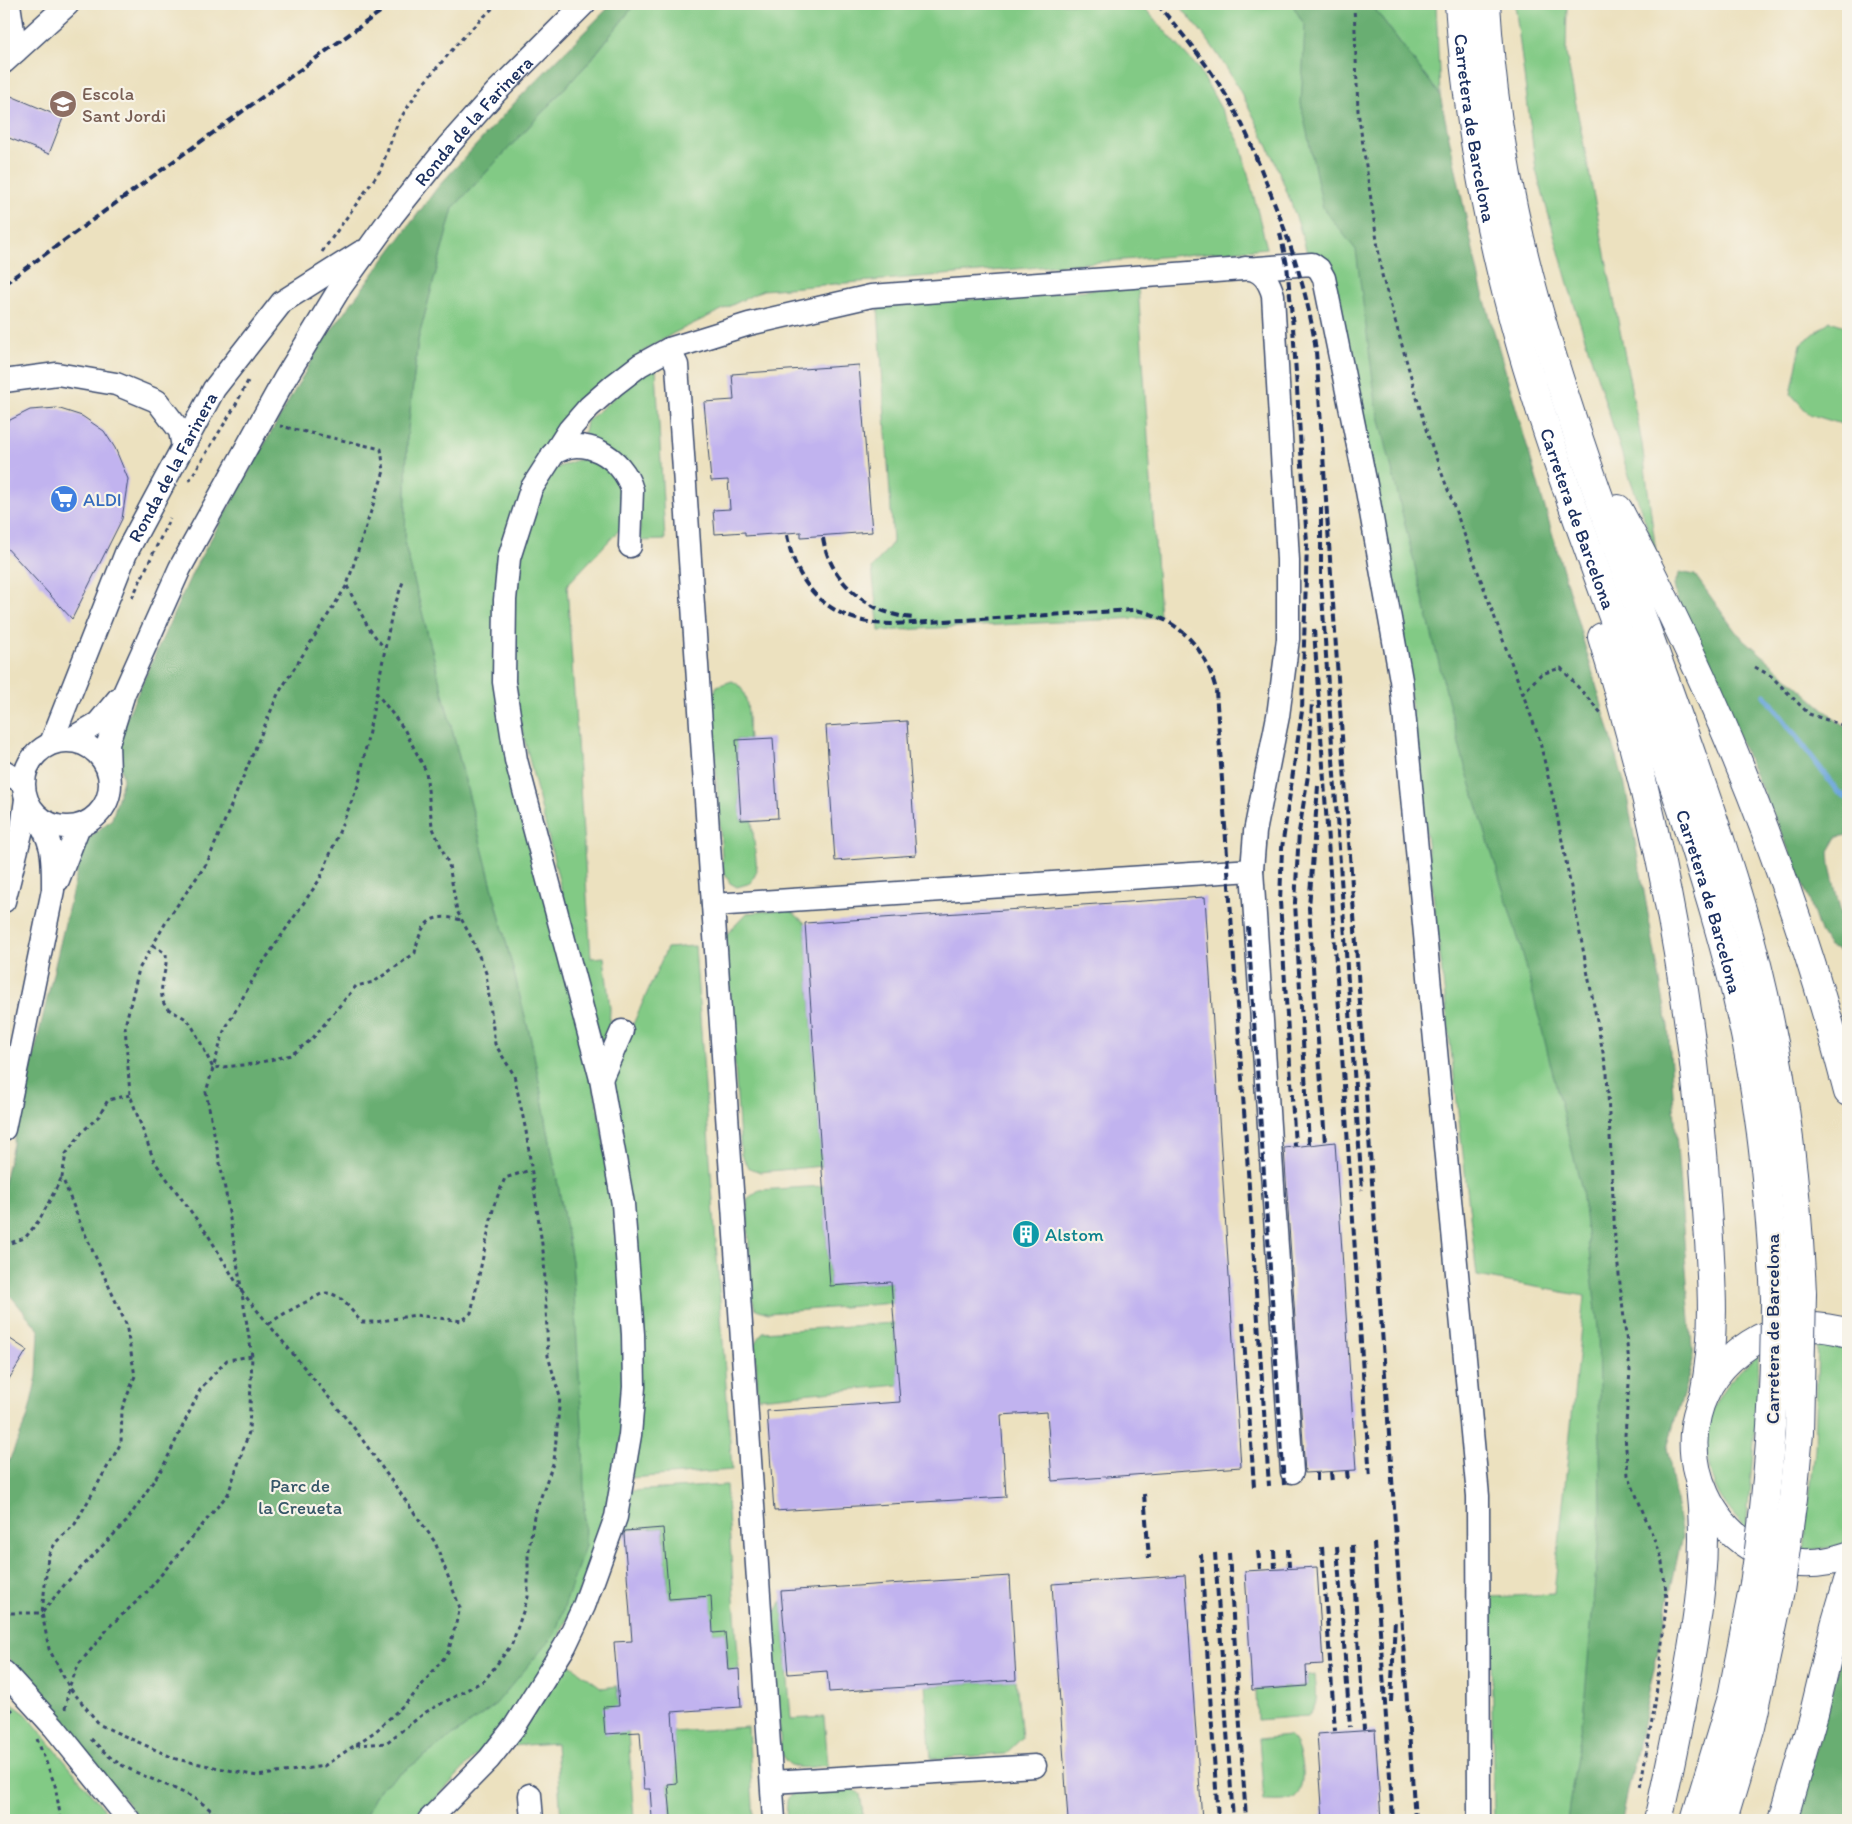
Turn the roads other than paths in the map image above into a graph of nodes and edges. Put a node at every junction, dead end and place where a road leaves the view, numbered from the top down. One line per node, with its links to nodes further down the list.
1 (9, 4): 6 (street)
2 (68, 4): 6 (street)
3 (584, 4): 7 (street, Ronda de la Farinera)
4 (1459, 4): 14 (main road, Carretera de Barcelona)
5 (1486, 4): 11 (main road, Carretera de Barcelona)
6 (10, 57)
7 (371, 246): 12 (street, Ronda de la Farinera); 16 (street, Ronda de la Farinera)
8 (1245, 268): 9 (street); 22 (street); 44 (street)
9 (669, 349): 13 (street); 25 (street)
10 (4, 381): 12 (street)
11 (1579, 437): 28 (main road); 47 (main road, Carretera de Barcelona, bridge)
12 (183, 447): 17 (street, Ronda de la Farinera)
13 (552, 455): 15 (street); 27 (street)
14 (1559, 466): 31 (main road); 46 (main road, Carretera de Barcelona, bridge)
15 (630, 546)
16 (124, 693): 17 (street, Ronda de la Farinera); 19 (street, Ronda de la Farinera)
17 (60, 741): 19 (street); 20 (street)
18 (4, 771): 20 (street)
19 (109, 772): 21 (street)
20 (28, 798): 21 (street); 23 (street); 24 (street)
21 (79, 826): 23 (street)
22 (1252, 870): 25 (street); 32 (street)
23 (54, 890): 29 (street)
24 (4, 901)
25 (713, 905): 38 (street)
26 (622, 1031): 27 (street)
27 (601, 1079): 41 (street)
28 (1848, 1092)
29 (4, 1129)
30 (1848, 1333): 31 (main road)
31 (1704, 1395): 33 (main road)
32 (1292, 1472)
33 (1700, 1485): 34 (main road); 45 (main road)
34 (1848, 1556)
35 (1848, 1581): 48 (main road)
36 (4, 1672): 40 (street)
37 (1035, 1766): 38 (street)
38 (772, 1782): 43 (street)
39 (530, 1794): 42 (street)
40 (129, 1820)
41 (429, 1820)
42 (532, 1820)
43 (774, 1820)
44 (1479, 1820)
45 (1658, 1820)
46 (1695, 1820)
47 (1723, 1820)
48 (1783, 1820)

